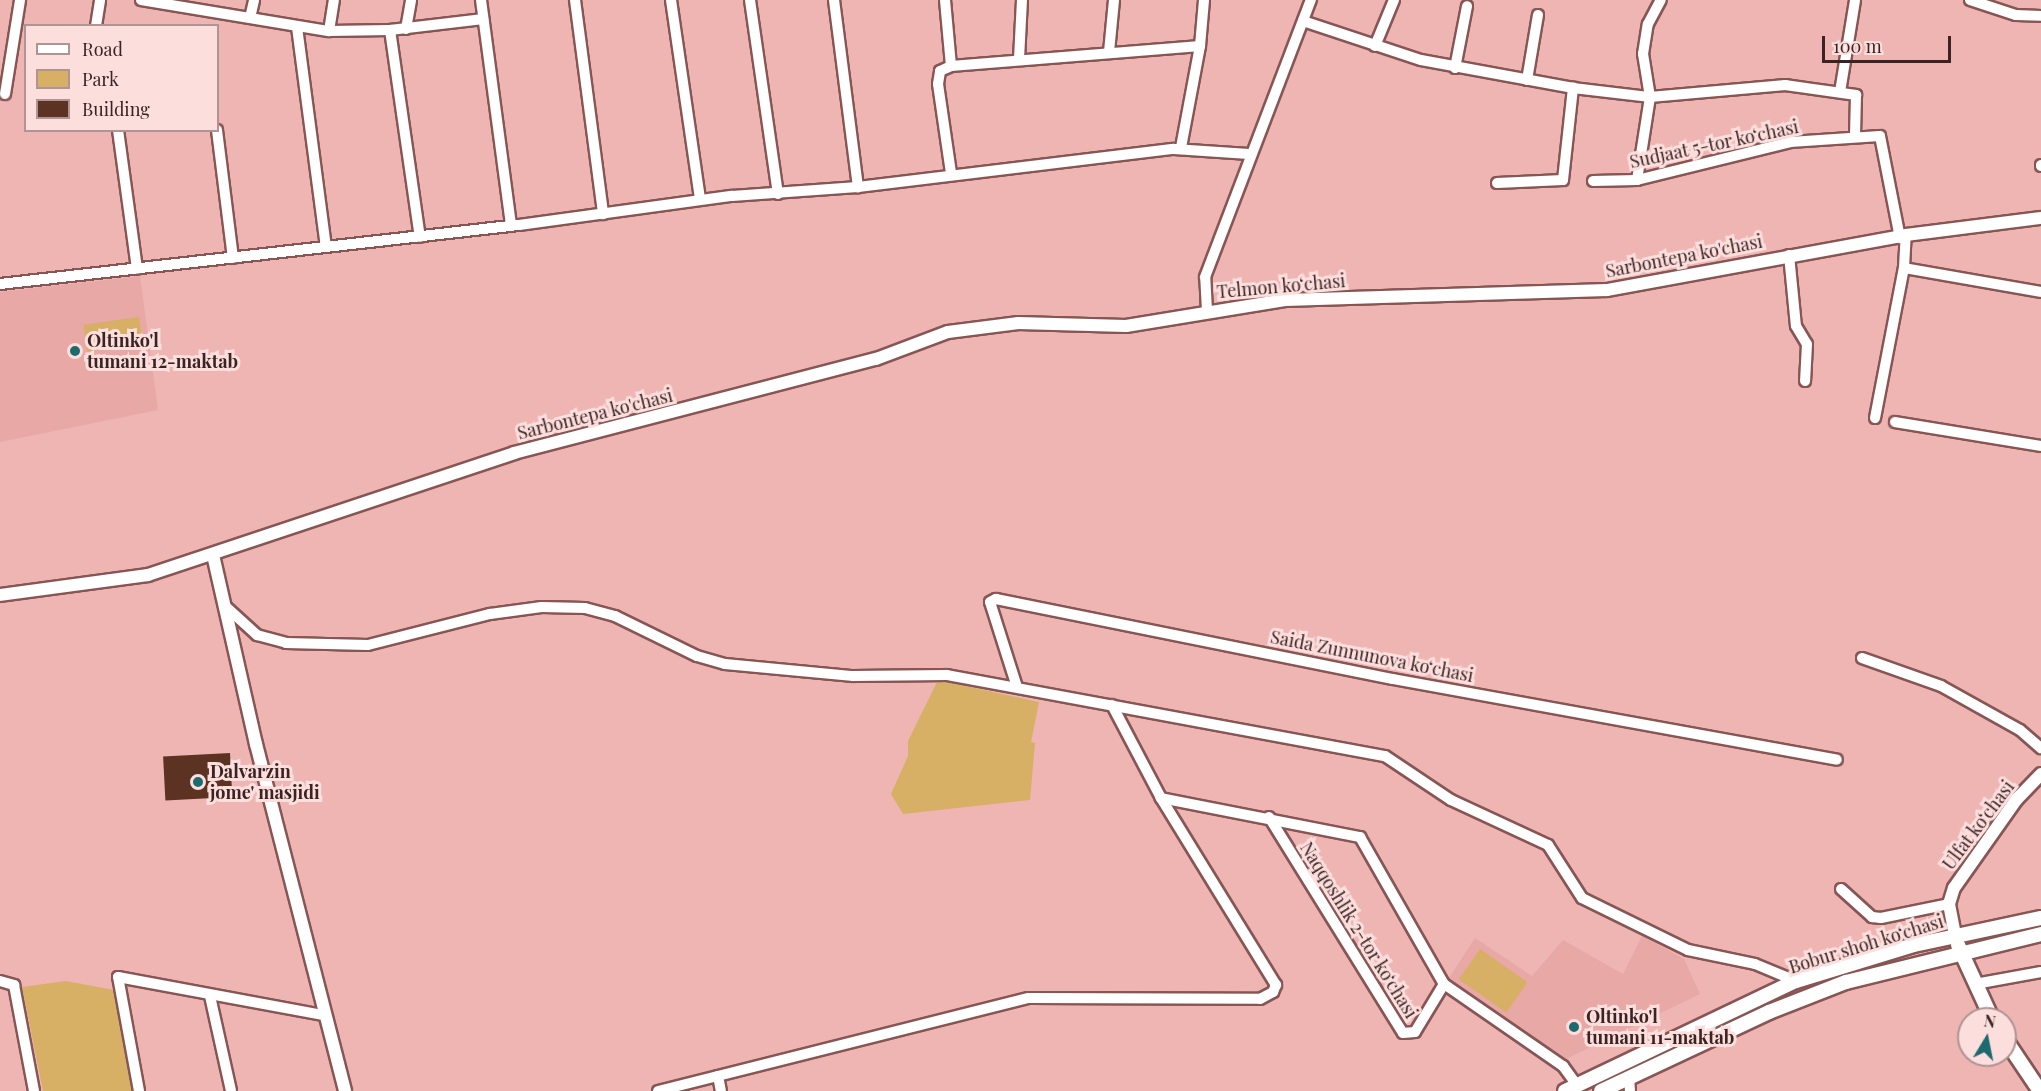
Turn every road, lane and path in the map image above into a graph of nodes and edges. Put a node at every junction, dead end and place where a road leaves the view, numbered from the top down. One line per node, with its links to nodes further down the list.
1 (20, 0): 42 (street)
2 (100, 0): 28 (street)
3 (141, 0): 21 (street)
4 (254, 0): 25 (street)
5 (334, 0): 32 (street)
6 (411, 0): 30 (street)
7 (481, 0): 26 (street)
8 (574, 0): 56 (street)
9 (671, 0): 55 (street)
10 (750, 0): 54 (street)
11 (834, 0): 53 (street)
12 (945, 0): 37 (street)
13 (1022, 0): 36 (street)
14 (1114, 0): 35 (street)
15 (1204, 0): 33 (street)
16 (1311, 0): 27 (street)
17 (1394, 0): 34 (street)
18 (1661, 0): 43 (street)
19 (1856, 0): 41 (street)
20 (1970, 0): 24 (street)
21 (177, 3): 25 (street)
22 (1467, 6): 38 (street)
23 (1538, 15): 39 (street)
24 (2041, 16)
25 (250, 18): 29 (street)
26 (483, 19): 30 (street); 58 (street)
27 (1303, 21): 34 (street); 48 (street)
28 (96, 24)
29 (297, 27): 32 (street); 61 (street)
30 (406, 29): 31 (street)
31 (390, 30): 32 (street); 60 (street)
32 (329, 32)
33 (1200, 46): 35 (street); 47 (street)
34 (1375, 46): 38 (street)
35 (1108, 52): 36 (street)
36 (1019, 59): 37 (street)
37 (951, 66): 49 (street)
38 (1455, 68): 39 (street)
39 (1527, 81): 40 (street)
40 (1573, 88): 43 (street); 52 (street)
41 (1839, 92): 43 (street); 46 (street)
42 (6, 94)
43 (1650, 97): 50 (street)
44 (118, 132): 64 (street)
45 (217, 132): 63 (street)
46 (1855, 135): 50 (street, Sudjaat 5-tor koʻchasi); 59 (street, Sudjaat 5-tor koʻchasi)
47 (1180, 148): 48 (street); 49 (street)
48 (1248, 154): 69 (street)
49 (951, 174): 53 (street)
50 (1637, 180): 51 (street, Sudjaat 5-tor koʻchasi)
51 (1593, 181)
52 (1497, 183)
53 (858, 186): 54 (street)
54 (777, 194): 55 (street)
55 (700, 200): 56 (street)
56 (603, 214): 58 (street)
57 (2041, 218): 59 (street, Sarbontepa ko'chasi)
58 (511, 226): 60 (street)
59 (1903, 236): 62 (street, Sarbontepa ko'chasi); 65 (street)
60 (420, 237): 61 (street)
61 (326, 247): 63 (street)
62 (1789, 255): 68 (street, Sarbontepa ko'chasi); 70 (street)
63 (233, 258): 64 (street)
64 (137, 268): 66 (street)
65 (1904, 268): 67 (street); 71 (street)
66 (0, 284)
67 (2041, 292)
68 (1358, 297): 69 (street, Telmon koʻchasi)
69 (1207, 311): 74 (street, Sarbontepa ko'chasi)
70 (1805, 381)
71 (1875, 418)
72 (1895, 422): 73 (street)
73 (2041, 446)
74 (213, 555): 75 (street, Sarbontepa ko'chasi); 76 (street)
75 (0, 595)
76 (224, 605): 78 (street); 98 (street)
77 (1862, 658): 80 (street)
78 (1017, 687): 79 (street); 81 (street, Saida Zunnunova koʻchasi)
79 (1112, 705): 83 (street); 93 (street)
80 (2041, 748)
81 (1836, 760)
82 (2041, 774): 86 (street, Ulfat koʻchasi)
83 (1161, 798): 84 (street); 100 (street)
84 (1269, 817): 94 (street); 94 (street, Naqqoshlik 2-tor koʻchasi)
85 (1841, 889): 86 (street)
86 (1949, 904): 89 (street)
87 (2041, 918): 89 (main road, Bobur shoh koʻchasi)
88 (2041, 934): 90 (main road, Bobur shoh koʻchasi)
89 (1955, 935): 90 (main road); 93 (main road, Bobur shoh koʻchasi)
90 (1960, 952): 95 (main road); 101 (main road, Bobur shoh koʻchasi)
91 (2041, 972): 95 (street)
92 (0, 981): 103 (street)
93 (1796, 981): 102 (main road, Bobur shoh koʻchasi)
94 (1444, 984): 102 (street)
95 (1975, 984): 97 (main road)
96 (210, 996): 98 (street); 104 (street); 105 (street)
97 (1986, 1007)
98 (324, 1016): 106 (street)
99 (2017, 1057): 110 (main road)
100 (718, 1076): 107 (street); 108 (street)
101 (1629, 1084): 109 (main road, Bobur shoh koʻchasi)
102 (1571, 1088)
103 (34, 1091)
104 (139, 1091)
105 (231, 1091)
106 (345, 1091)
107 (658, 1091)
108 (722, 1091)
109 (1601, 1091)
110 (2040, 1091)

